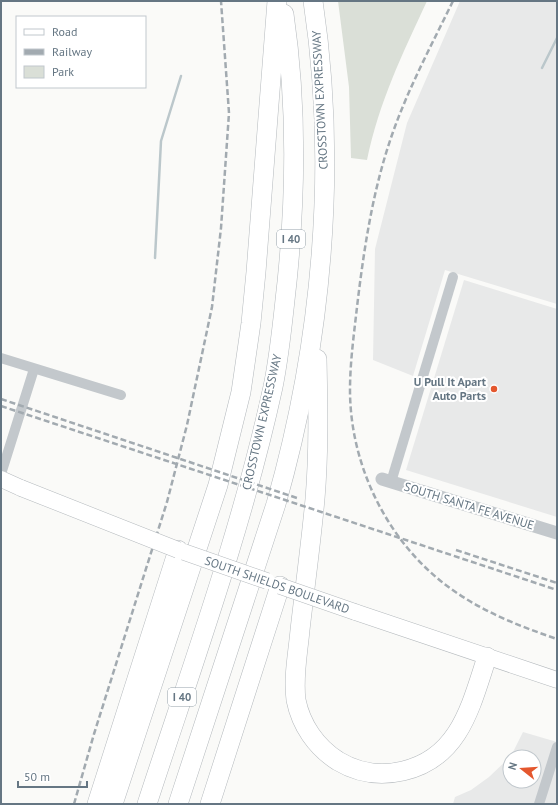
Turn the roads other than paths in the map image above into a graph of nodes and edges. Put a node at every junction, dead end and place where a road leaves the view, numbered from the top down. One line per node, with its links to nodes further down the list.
1 (277, 1): 18 (highway)
2 (282, 1): 20 (highway, CROSSTOWN EXPRESSWAY / I 40)
3 (313, 1): 5 (highway, CROSSTOWN EXPRESSWAY / I 40)
4 (453, 277): 11 (street)
5 (317, 297): 15 (highway); 21 (highway, CROSSTOWN EXPRESSWAY / I 40)
6 (1, 358): 7 (street)
7 (34, 369): 8 (street); 9 (street)
8 (121, 395)
9 (1, 474)
10 (1, 479): 13 (main road, SOUTH SHIELDS BOULEVARD, bridge)
11 (386, 481): 12 (street, SOUTH SANTA FE AVENUE)
12 (557, 533)
13 (181, 551): 14 (main road, SOUTH SHIELDS BOULEVARD, bridge); 19 (highway)
14 (280, 586): 15 (main road, SOUTH SHIELDS BOULEVARD, bridge); 22 (highway)
15 (487, 657): 16 (main road, SOUTH SHIELDS BOULEVARD)
16 (557, 680)
17 (557, 747): 23 (street)
18 (114, 800)
19 (97, 804)
20 (147, 804)
21 (178, 804)
22 (210, 804)
23 (539, 804)

